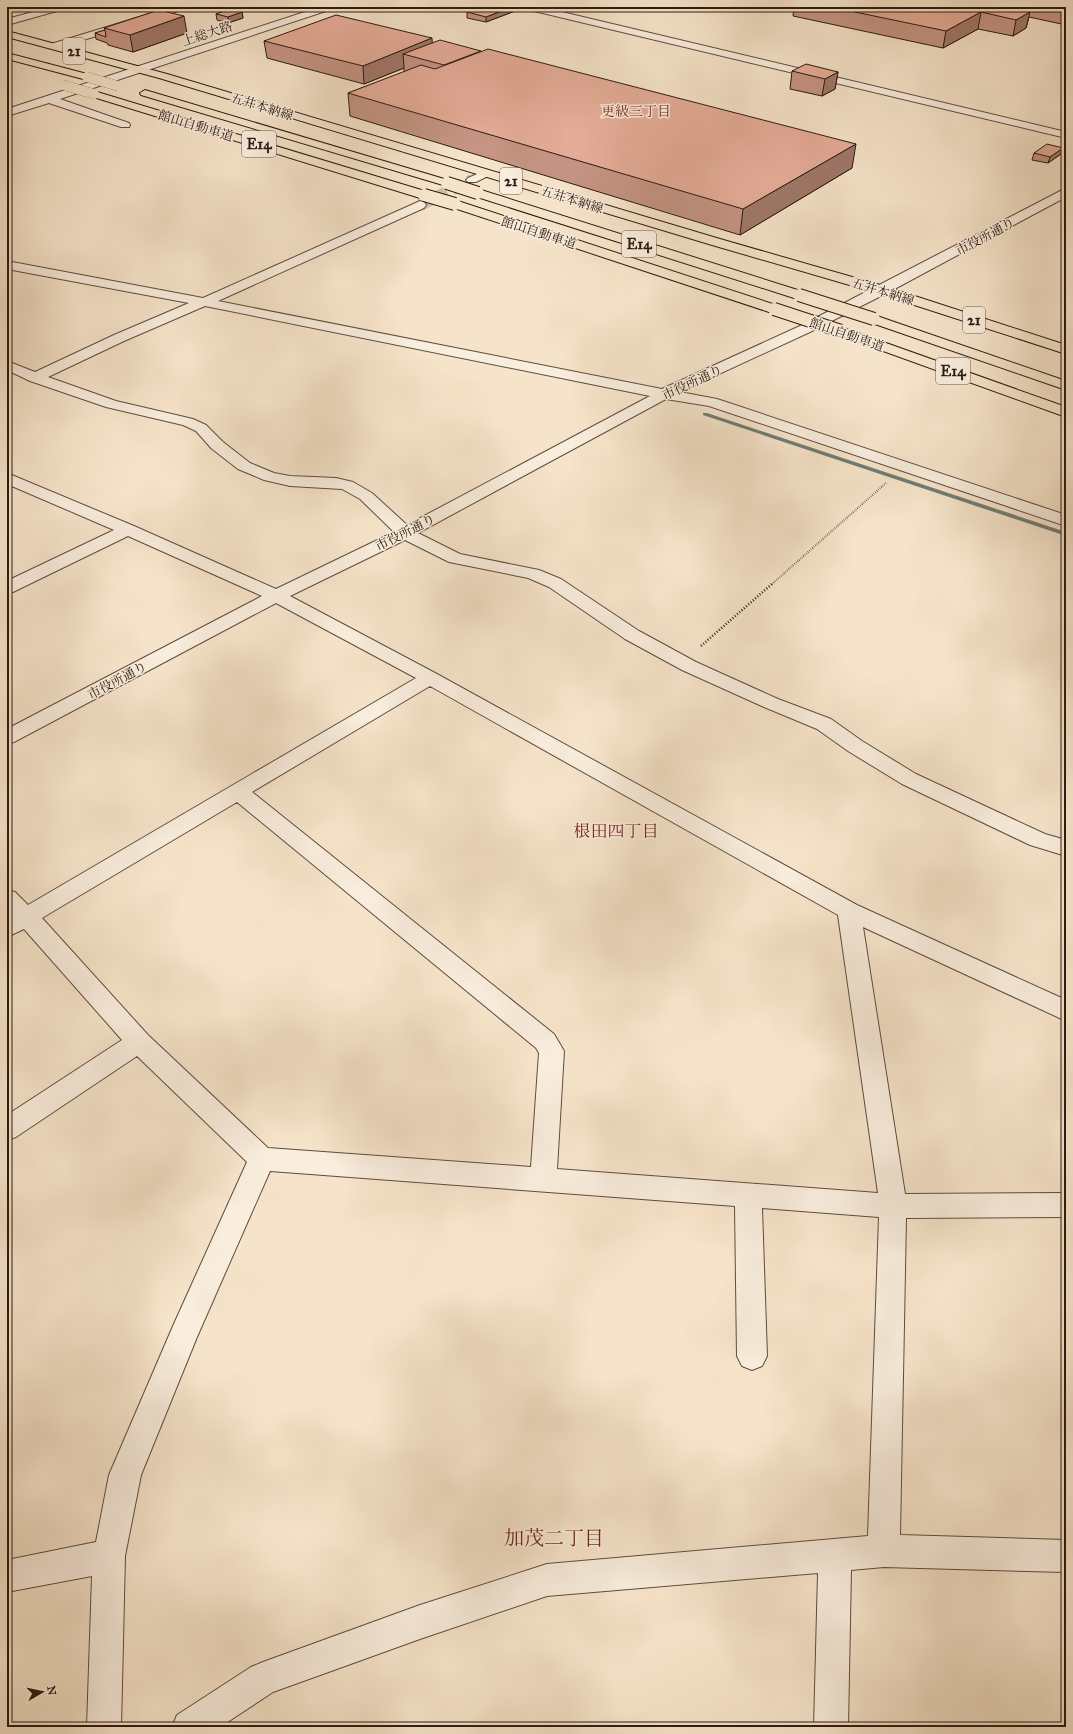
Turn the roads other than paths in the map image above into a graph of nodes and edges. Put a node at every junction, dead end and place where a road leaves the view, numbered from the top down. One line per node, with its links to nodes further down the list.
1 (61, 7): 5 (street)
2 (182, 7): 7 (street)
3 (324, 7): 9 (street, 上総大路)
4 (530, 7): 14 (street)
5 (7, 22)
6 (7, 34): 7 (main road, 五井本納線 / 21)
7 (54, 46): 9 (main road, 五井本納線 / 21)
8 (7, 56): 25 (main road, 館山自動車道 / E14, bridge)
9 (140, 69): 11 (street, 上総大路); 15 (main road, 五井本納線 / 21)
10 (59, 84): 18 (main road, 館山自動車道 / E14, bridge)
11 (49, 99): 12 (street, 上総大路); 13 (street)
12 (7, 113)
13 (125, 125)
14 (1066, 135)
15 (486, 173): 16 (street); 20 (main road, 五井本納線 / 21)
16 (472, 180)
17 (1066, 192): 20 (street, 市役所通り)
18 (422, 200): 21 (street); 27 (main road, 館山自動車道 / E14, bridge)
19 (9, 267): 21 (street)
20 (882, 290): 22 (main road, 五井本納線 / 21); 26 (street, 市役所通り)
21 (204, 302): 24 (street); 26 (street)
22 (1066, 350)
23 (7, 365): 24 (street)
24 (35, 378): 33 (street)
25 (1066, 386)
26 (664, 394): 31 (street); 33 (street, 市役所通り)
27 (1066, 412)
28 (7, 478): 29 (street)
29 (23, 486): 30 (street); 32 (street)
30 (7, 492)
31 (1066, 521)
32 (128, 530): 34 (street); 35 (street)
33 (405, 532): 35 (street, 市役所通り); 39 (street)
34 (7, 588)
35 (276, 596): 36 (street); 37 (street, 市役所通り)
36 (430, 678): 38 (street); 41 (street)
37 (7, 737)
38 (237, 791): 42 (street); 47 (street)
39 (1066, 848)
40 (7, 898): 42 (street)
41 (850, 911): 43 (street); 50 (street)
42 (17, 922): 44 (street)
43 (1066, 1011)
44 (139, 1042): 45 (street); 46 (street)
45 (7, 1129)
46 (262, 1159): 47 (street); 54 (street)
47 (543, 1180): 48 (street)
48 (748, 1195): 50 (street); 51 (street)
49 (1066, 1205): 50 (street)
50 (893, 1206): 52 (street)
51 (752, 1356)
52 (884, 1551): 53 (street); 55 (street)
53 (834, 1555): 58 (street); 59 (street)
54 (109, 1556): 56 (street); 57 (street)
55 (1066, 1556)
56 (7, 1576)
57 (104, 1727)
58 (189, 1727)
59 (831, 1727)

